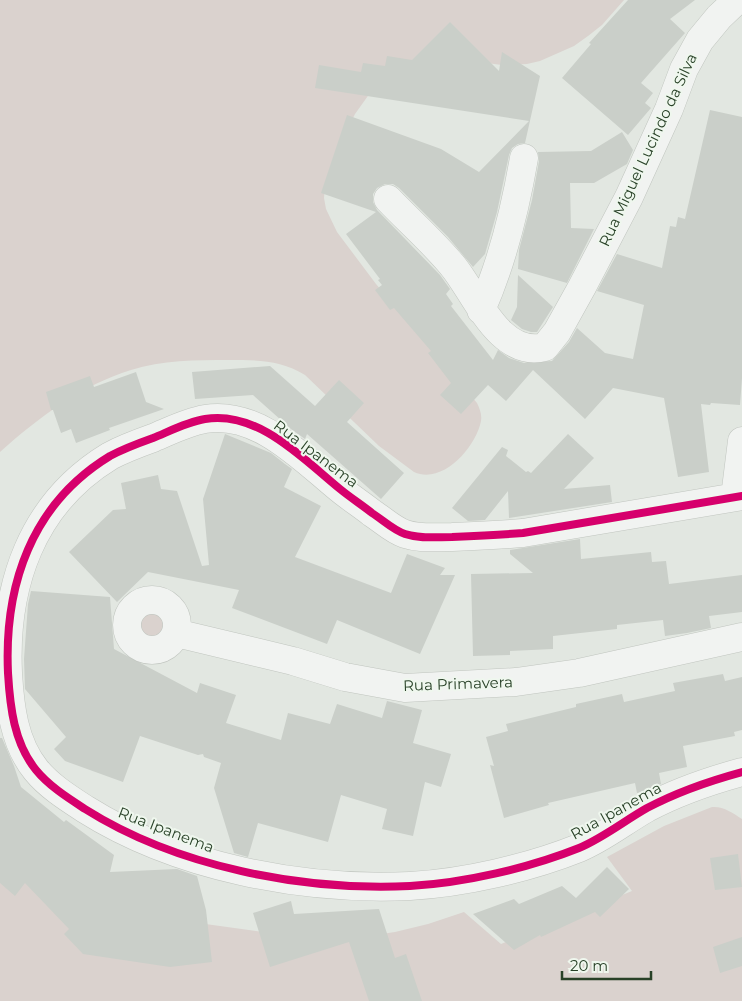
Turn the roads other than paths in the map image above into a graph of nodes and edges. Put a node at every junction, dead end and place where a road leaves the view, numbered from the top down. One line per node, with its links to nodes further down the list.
1 (737, 0): 4 (street, Rua Miguel Lucindo da Silva)
2 (524, 158): 4 (street)
3 (388, 199): 4 (street, Rua Miguel Lucindo da Silva)
4 (481, 310)
5 (742, 441): 6 (street)
6 (738, 497): 9 (street, Rua Ipanema)
7 (176, 633): 8 (street, Rua Primavera)
8 (742, 637)
9 (742, 772)

